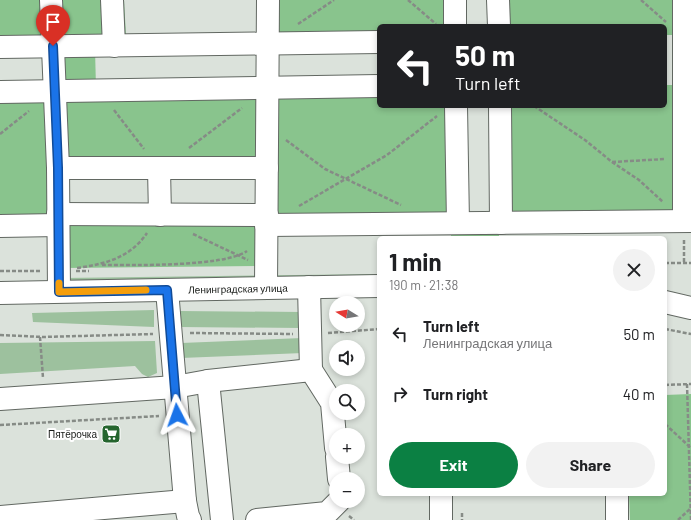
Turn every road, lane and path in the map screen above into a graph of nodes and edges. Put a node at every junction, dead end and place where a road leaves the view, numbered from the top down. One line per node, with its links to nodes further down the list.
1 (51, 0): 18 (street)
2 (112, 0): 19 (street)
3 (268, 0): 17 (street)
4 (334, 0): 14 (path)
5 (408, 0): 10 (path)
6 (454, 0): 11 (street)
7 (498, 0): 12 (street)
8 (641, 0): 13 (path)
9 (684, 0): 21 (street)
10 (436, 24)
11 (455, 24)
12 (499, 24)
13 (661, 24)
14 (294, 26)
15 (667, 31): 21 (path)
16 (377, 42): 17 (street)
17 (268, 44): 19 (street); 24 (street)
18 (53, 46): 19 (street); 20 (street); 26 (street)
19 (114, 46)
20 (0, 47)
21 (681, 48): 22 (street)
22 (674, 80): 36 (street)
23 (377, 86): 24 (street)
24 (267, 88): 25 (street); 33 (street)
25 (100, 90): 26 (street); 40 (path)
26 (54, 91): 27 (street); 38 (street)
27 (0, 92)
28 (243, 107): 35 (path)
29 (456, 108): 47 (street)
30 (500, 108): 46 (street)
31 (537, 108): 37 (path)
32 (30, 110): 34 (path)
33 (267, 125): 39 (street); 41 (path)
34 (0, 134)
35 (188, 149)
36 (684, 158): 37 (path); 45 (street)
37 (612, 162): 45 (path)
38 (58, 168): 40 (street); 43 (street)
39 (267, 168): 40 (street); 44 (street)
40 (159, 169): 42 (street)
41 (403, 205)
42 (160, 215): 43 (street); 44 (street); 55 (path)
43 (58, 220): 48 (street); 55 (street)
44 (267, 220): 47 (street); 54 (street)
45 (687, 221): 46 (street); 51 (path)
46 (502, 222): 47 (street)
47 (458, 223)
48 (0, 226)
49 (190, 233): 54 (path)
50 (667, 263): 51 (path)
51 (684, 263): 52 (path)
52 (691, 263)
53 (0, 272): 55 (path)
54 (266, 278): 57 (street, Ленинградская улица); 58 (street, Ленинградская улица)
55 (59, 281): 58 (street, Ленинградская улица); 59 (street, Ленинградская улица)
56 (377, 286): 57 (street, Ленинградская улица)
57 (309, 287): 65 (street)
58 (167, 290): 64 (street)
59 (0, 293)
60 (667, 302): 61 (street)
61 (691, 308)
62 (667, 329): 66 (path)
63 (377, 330): 65 (path)
64 (171, 333): 65 (path); 68 (path); 73 (street)
65 (310, 334): 69 (street)
66 (691, 334)
67 (0, 335): 68 (path)
68 (40, 337): 74 (path)
69 (311, 370): 70 (street); 79 (street)
70 (208, 381): 73 (street); 87 (street)
71 (689, 384): 72 (path); 80 (path)
72 (667, 385)
73 (175, 387): 74 (street); 76 (street)
74 (45, 396): 75 (street)
75 (0, 399)
76 (177, 415): 77 (path); 85 (street)
77 (0, 425)
78 (667, 426): 80 (path)
79 (334, 428)
80 (690, 447): 84 (path)
81 (441, 496): 89 (street)
82 (617, 496): 90 (street)
83 (332, 508): 88 (street)
84 (691, 508): 91 (path); 92 (path)
85 (188, 511): 86 (street)
86 (0, 517)
87 (222, 520)
88 (257, 520)
89 (441, 520)
90 (617, 520)
91 (678, 520)
92 (691, 520)

